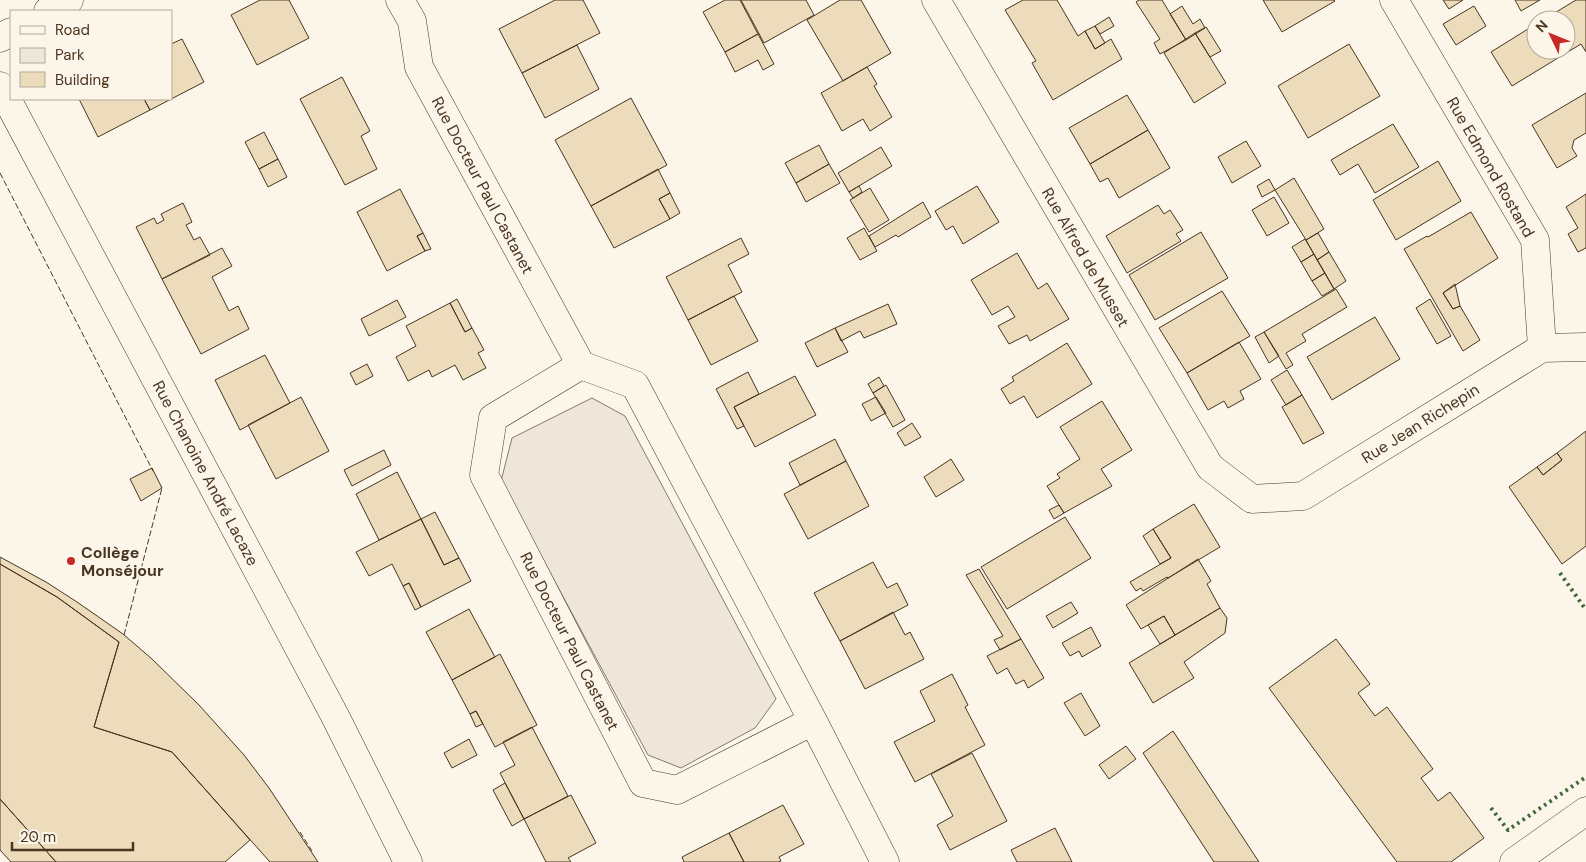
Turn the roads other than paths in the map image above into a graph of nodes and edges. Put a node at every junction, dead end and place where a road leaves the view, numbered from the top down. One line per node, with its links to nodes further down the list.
1 (69, 0): 5 (street)
2 (400, 0): 9 (street, Rue Docteur Paul Castanet)
3 (936, 0): 10 (street, Rue Alfred de Musset)
4 (1394, 0): 8 (street, Rue Edmond Rostand)
5 (50, 10)
6 (0, 86): 13 (street, Rue Chanoine André Lacaze)
7 (1586, 347): 8 (street)
8 (1542, 348): 10 (street, Rue Jean Richepin)
9 (581, 365): 11 (street); 11 (street, Rue Docteur Paul Castanet)
10 (1252, 500)
11 (813, 721): 14 (street)
12 (1584, 816): 15 (street)
13 (408, 862)
14 (885, 862)
15 (1514, 862)

